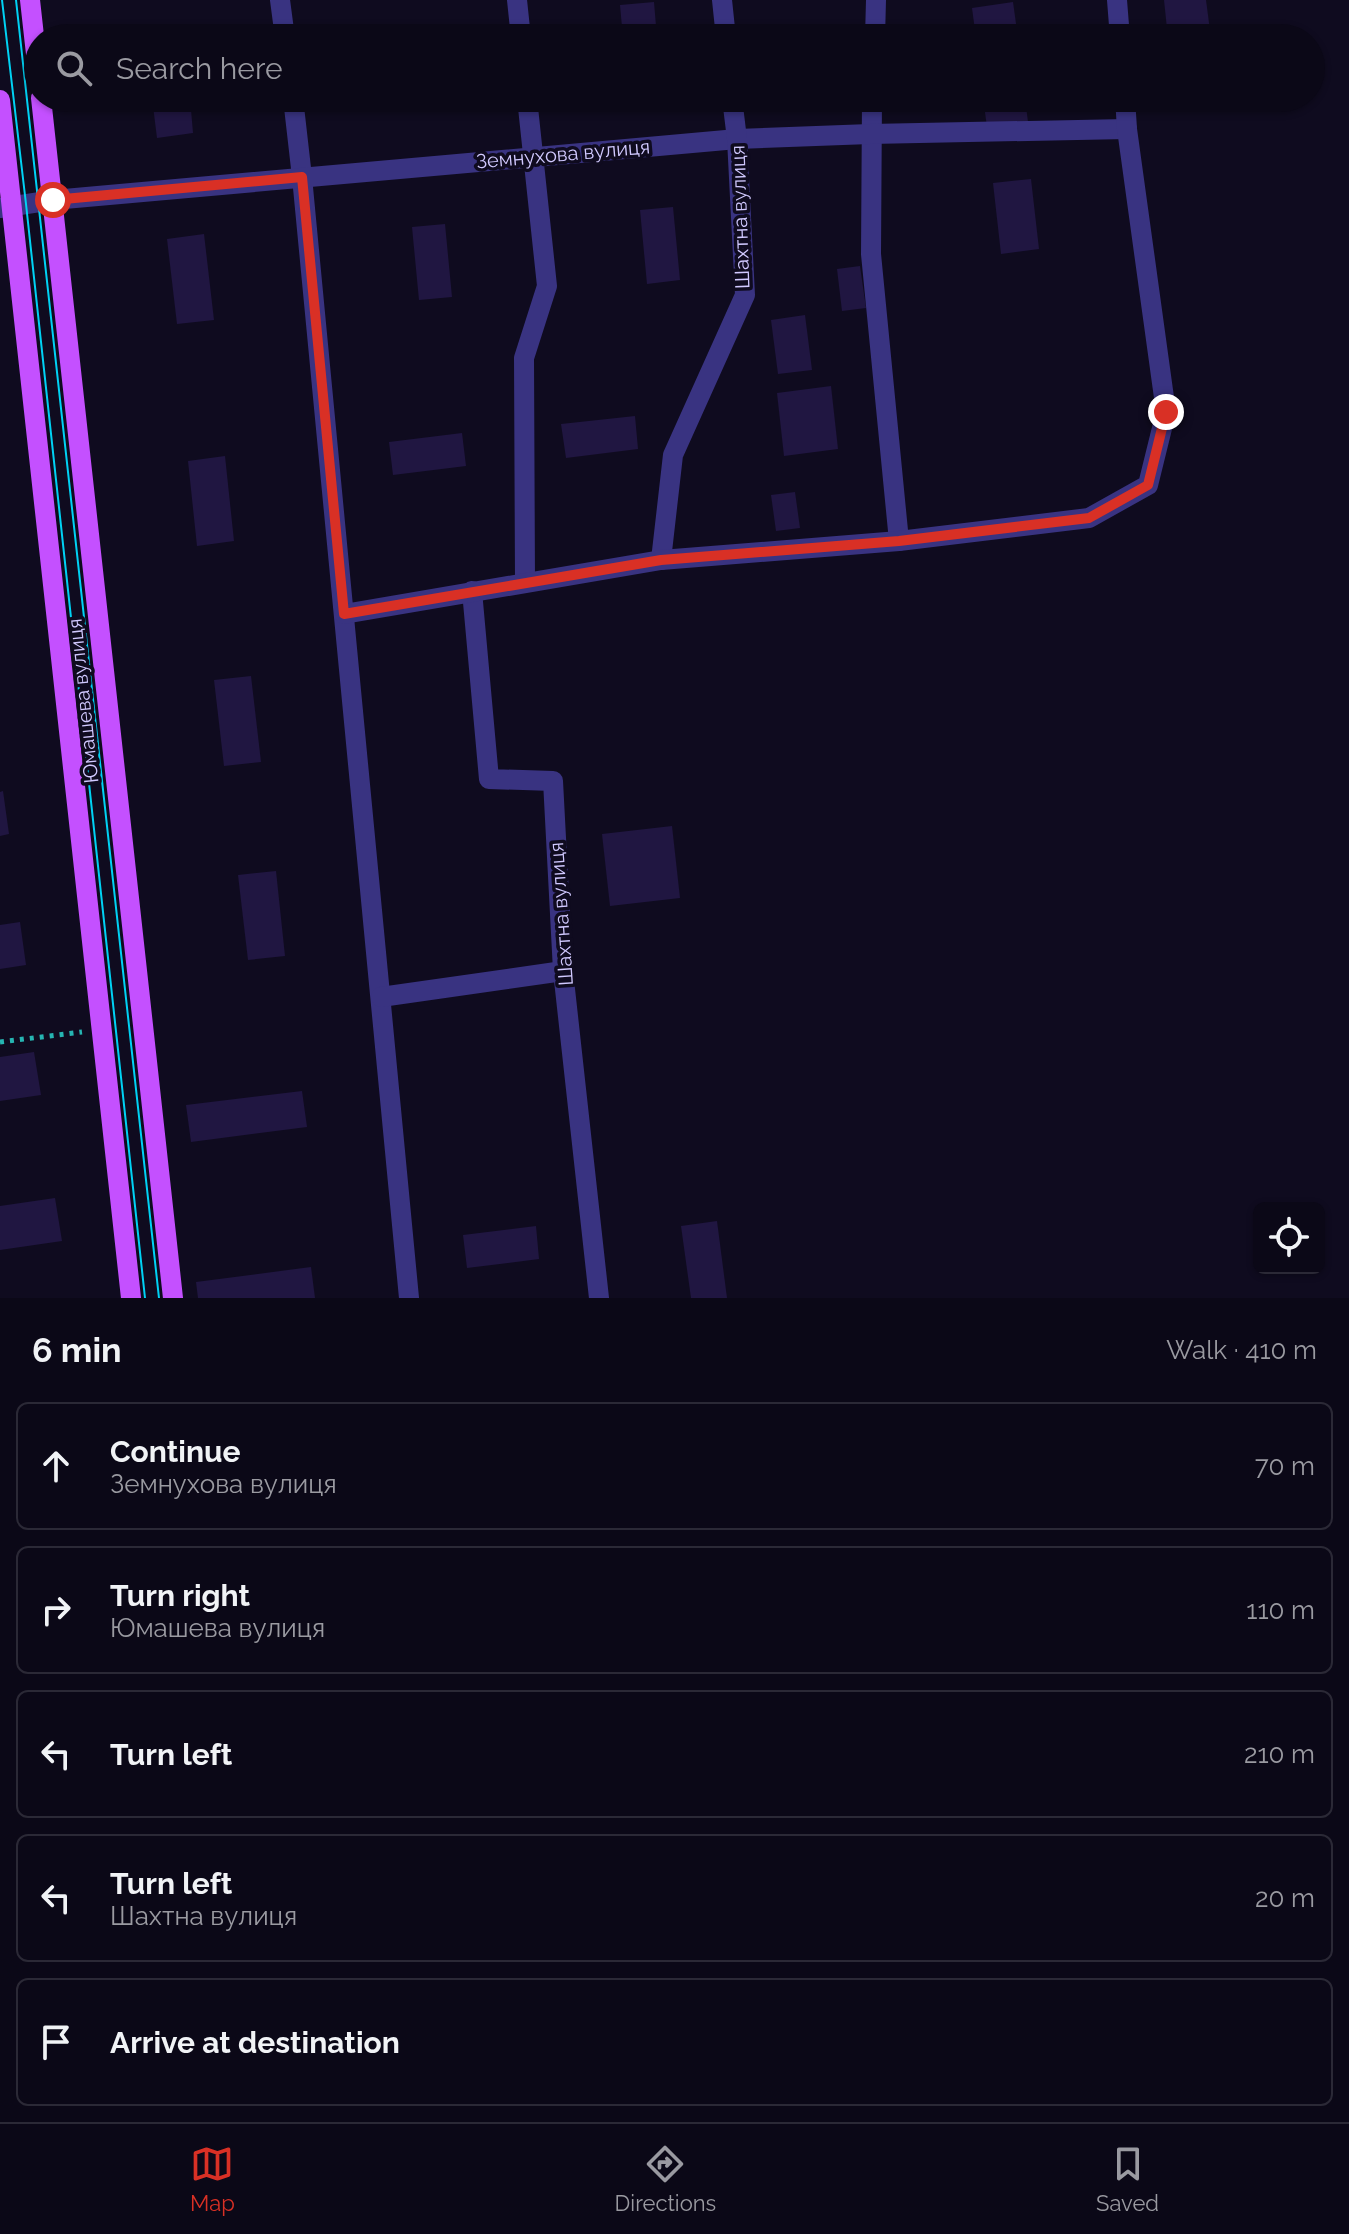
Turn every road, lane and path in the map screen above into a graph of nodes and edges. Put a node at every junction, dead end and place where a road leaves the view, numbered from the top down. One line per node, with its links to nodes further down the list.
1 (30, 0): 7 (main road)
2 (280, 0): 8 (street)
3 (517, 0): 9 (street)
4 (722, 0): 10 (street)
5 (876, 0): 11 (street)
6 (1117, 0): 12 (street)
7 (33, 24)
8 (283, 24)
9 (520, 24)
10 (725, 24)
11 (875, 24)
12 (1119, 24)
13 (0, 100): 26 (main road, Юмашева вулиця)
14 (43, 112): 25 (main road, Юмашева вулиця)
15 (295, 112): 24 (street)
16 (528, 112): 23 (street)
17 (734, 112): 22 (street, Шахтна вулиця)
18 (871, 112): 21 (street)
19 (1126, 112): 20 (street)
20 (1127, 129): 21 (street, Земнухова вулиця); 27 (street)
21 (870, 134): 22 (street, Земнухова вулиця); 27 (street)
22 (737, 139): 23 (street, Земнухова вулиця); 28 (street, Шахтна вулиця)
23 (533, 157): 24 (street, Земнухова вулиця); 29 (street)
24 (302, 177): 25 (street, Земнухова вулиця); 31 (street)
25 (53, 200): 26 (street, Земнухова вулиця); 37 (main road, Юмашева вулиця)
26 (6, 207): 34 (main road, Юмашева вулиця)
27 (899, 541): 28 (street)
28 (661, 560): 29 (street)
29 (525, 582): 30 (street)
30 (472, 591): 31 (street); 32 (street, Шахтна вулиця)
31 (344, 614): 33 (street)
32 (563, 971): 33 (street); 39 (street, Шахтна вулиця)
33 (381, 997): 38 (street)
34 (101, 1030): 35 (path); 36 (main road, Юмашева вулиця)
35 (0, 1042)
36 (131, 1298)
37 (173, 1298)
38 (409, 1298)
39 (599, 1298)

